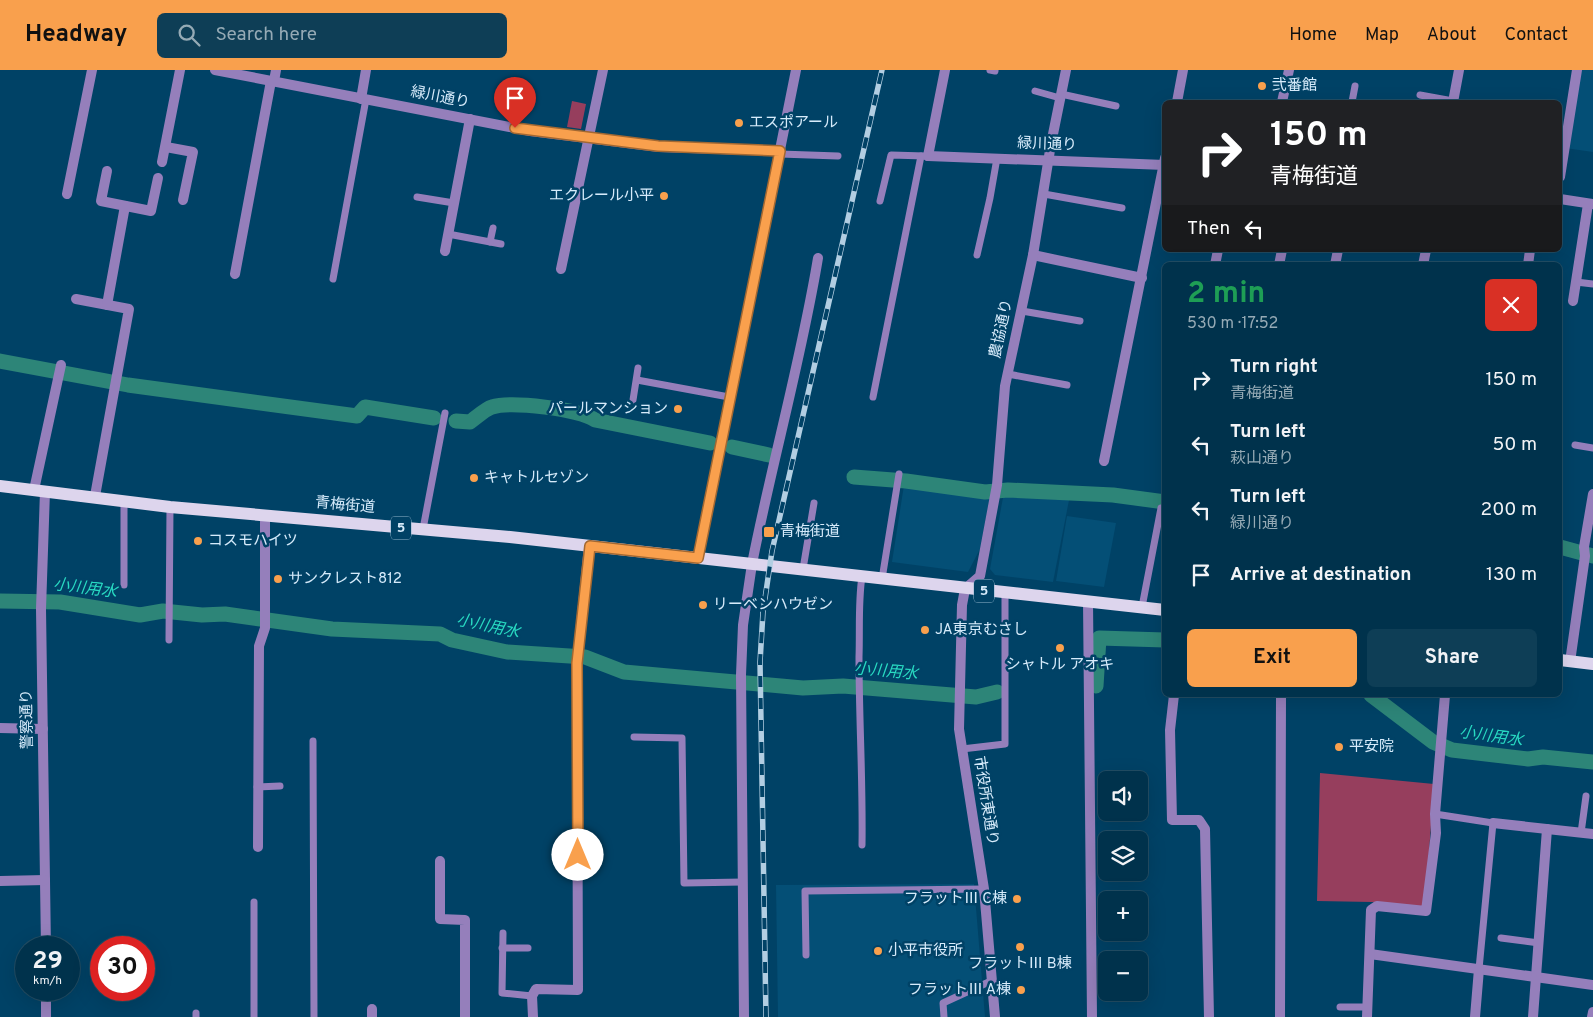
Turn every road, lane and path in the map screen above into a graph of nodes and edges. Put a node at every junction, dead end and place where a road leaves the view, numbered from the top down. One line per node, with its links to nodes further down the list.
1 (92, 70): 41 (street)
2 (180, 70): 29 (street)
3 (215, 70): 14 (street, 緑川通り)
4 (276, 70): 14 (street)
5 (366, 70): 19 (street)
6 (602, 70): 28 (street)
7 (796, 70): 30 (street)
8 (945, 70): 33 (street)
9 (1066, 70): 18 (street, 農協通り)
10 (1183, 70): 20 (street)
11 (1289, 70): 21 (street)
12 (1459, 70): 24 (street)
13 (1577, 70): 27 (street)
14 (272, 81): 19 (street, 緑川通り); 60 (street)
15 (1355, 86): 22 (lane)
16 (1035, 91): 18 (lane)
17 (1420, 95): 23 (lane)
18 (1060, 96): 25 (lane); 35 (street, 農協通り)
19 (363, 99): 26 (street, 緑川通り); 62 (lane)
20 (1176, 100)
21 (1282, 100)
22 (1352, 100)
23 (1444, 100)
24 (1453, 100)
25 (1116, 106)
26 (470, 119): 28 (street, 緑川通り); 47 (street)
27 (1564, 132): 31 (street)
28 (588, 139): 30 (street, 緑川通り); 59 (street)
29 (166, 147): 36 (street); 45 (street)
30 (780, 153): 32 (lane); 75 (street)
31 (1562, 155)
32 (838, 156)
33 (924, 156): 34 (street, 緑川通り); 46 (lane); 76 (lane)
34 (997, 158): 35 (street, 緑川通り); 56 (lane)
35 (1050, 161): 37 (street, 緑川通り); 42 (street, 農協通り)
36 (162, 162)
37 (1162, 162)
38 (107, 171): 49 (street)
39 (1162, 173): 61 (street)
40 (158, 178): 49 (street)
41 (67, 194)
42 (1044, 194): 50 (lane); 57 (street, 農協通り)
43 (417, 197): 47 (lane)
44 (1562, 199): 48 (street)
45 (183, 200)
46 (880, 201)
47 (454, 203): 52 (street)
48 (1590, 204): 63 (street)
49 (125, 206): 67 (street)
50 (1122, 208)
51 (493, 228): 53 (lane)
52 (448, 234): 53 (lane); 55 (street)
53 (490, 242): 54 (lane)
54 (501, 244)
55 (445, 251)
56 (977, 255)
57 (1033, 255): 61 (street); 68 (street, 農協通り)
58 (818, 258): 95 (street)
59 (561, 269)
60 (235, 274)
61 (1142, 278): 81 (street)
62 (333, 279)
63 (1576, 282): 64 (lane); 66 (street)
64 (1593, 284)
65 (76, 299): 67 (street)
66 (1573, 301)
67 (106, 305): 86 (street)
68 (1022, 311): 69 (lane); 72 (street, 農協通り)
69 (1080, 321)
70 (61, 365): 84 (street, 警察通り)
71 (638, 368): 73 (lane)
72 (1008, 374): 74 (lane); 100 (street, 農協通り)
73 (637, 380): 75 (lane); 77 (lane)
74 (1067, 385)
75 (729, 397): 94 (street)
76 (873, 397)
77 (633, 400)
78 (445, 412): 92 (lane)
79 (1575, 445): 80 (lane)
80 (1593, 448)
81 (1104, 461)
82 (899, 474): 98 (lane)
83 (0, 486): 84 (main road, 青梅街道 / 5)
84 (39, 490): 86 (main road, 青梅街道 / 5); 112 (street, 警察通り)
85 (1593, 494): 106 (street)
86 (94, 496): 87 (main road, 青梅街道 / 5)
87 (124, 500): 89 (main road, 青梅街道 / 5); 99 (lane)
88 (814, 503): 96 (lane)
89 (170, 506): 91 (main road, 青梅街道 / 5); 105 (lane)
90 (1160, 508): 103 (lane)
91 (265, 516): 92 (main road, 青梅街道 / 5); 117 (street)
92 (423, 530): 93 (main road, 青梅街道 / 5)
93 (590, 546): 94 (main road, 青梅街道 / 5); 144 (street)
94 (698, 558): 95 (main road, 青梅街道 / 5)
95 (752, 564): 96 (main road, 青梅街道 / 5); 129 (street)
96 (803, 569): 97 (main road, 青梅街道 / 5)
97 (862, 576): 98 (main road, 青梅街道 / 5); 124 (lane)
98 (882, 579): 100 (main road, 青梅街道 / 5)
99 (124, 585)
100 (965, 589): 101 (main road, 青梅街道 / 5); 115 (street, 市役所東通り)
101 (1005, 593): 102 (main road, 青梅街道 / 5); 115 (lane)
102 (1088, 601): 103 (main road, 青梅街道 / 5); 157 (street)
103 (1142, 607): 104 (main road, 青梅街道 / 5)
104 (1162, 610)
105 (169, 640)
106 (1565, 661): 107 (main road)
107 (1593, 664)
108 (1174, 697): 158 (street)
109 (1281, 697): 159 (street)
110 (1445, 697): 119 (street)
111 (0, 728): 112 (street)
112 (43, 729): 127 (street, 警察通り)
113 (634, 737): 129 (lane)
114 (313, 741): 151 (lane)
115 (962, 749): 130 (street, 市役所東通り)
116 (280, 786): 117 (lane)
117 (257, 787): 125 (street)
118 (1586, 796): 122 (lane)
119 (1435, 814): 120 (lane); 138 (street)
120 (1493, 823): 121 (street); 140 (lane)
121 (1548, 829): 122 (street); 135 (street)
122 (1581, 833): 123 (street)
123 (1593, 834)
124 (862, 845)
125 (258, 847)
126 (440, 861): 152 (street)
127 (45, 880): 128 (street); 133 (street, 警察通り)
128 (0, 881)
129 (744, 882): 154 (street)
130 (984, 889): 139 (lane); 142 (street, 市役所東通り)
131 (254, 902): 150 (lane)
132 (503, 933): 136 (lane)
133 (46, 936)
134 (1501, 938): 135 (lane)
135 (1540, 943): 141 (street)
136 (502, 948): 137 (lane); 144 (lane)
137 (528, 948)
138 (1370, 954): 140 (street); 147 (street)
139 (806, 955)
140 (1480, 969): 141 (street); 160 (street)
141 (1537, 977): 143 (street); 161 (street)
142 (991, 981): 155 (lane); 156 (street, 市役所東通り)
143 (1593, 985)
144 (532, 996): 153 (street)
145 (46, 1001): 149 (street)
146 (1340, 1007): 147 (lane)
147 (1367, 1012)
148 (1593, 1012): 162 (street)
149 (46, 1017)
150 (254, 1017)
151 (314, 1017)
152 (465, 1017)
153 (533, 1017)
154 (744, 1017)
155 (944, 1017)
156 (995, 1017)
157 (1092, 1017)
158 (1208, 1017)
159 (1280, 1017)
160 (1475, 1017)
161 (1533, 1017)
162 (1592, 1017)

